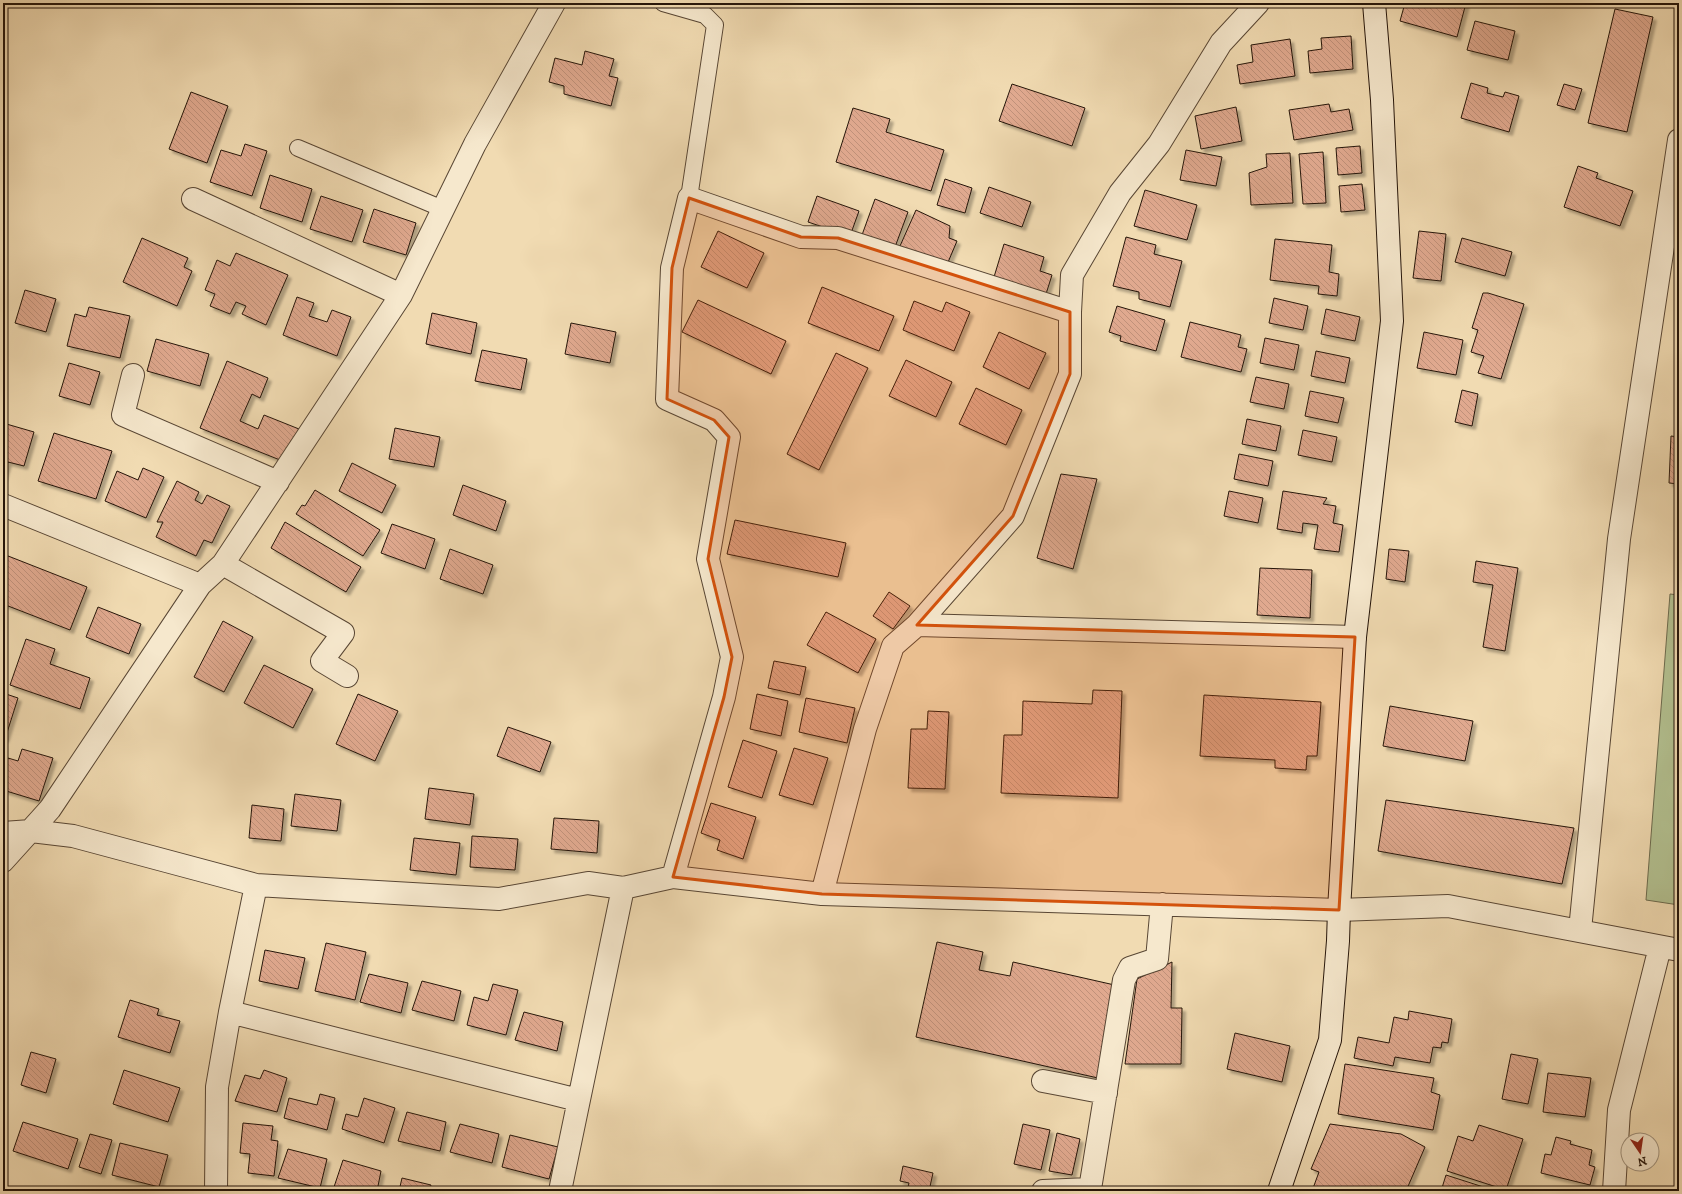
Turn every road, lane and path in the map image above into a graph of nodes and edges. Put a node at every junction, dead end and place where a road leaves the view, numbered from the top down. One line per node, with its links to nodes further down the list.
1 (554, 3): 9 (street)
2 (663, 3): 7 (lane)
3 (1258, 3): 11 (street)
4 (1374, 3): 18 (street)
5 (1679, 140): 29 (street)
6 (298, 148): 9 (lane)
7 (688, 198): 11 (street); 23 (street)
8 (193, 199): 10 (street)
9 (444, 209): 10 (street)
10 (401, 295): 13 (street)
11 (1070, 312): 17 (street)
12 (133, 375): 13 (street)
13 (278, 482): 15 (street)
14 (3, 505): 16 (street)
15 (223, 564): 16 (street); 19 (street)
16 (200, 585): 20 (street)
17 (917, 625): 18 (street); 26 (street)
18 (1355, 637): 28 (street)
19 (347, 676)
20 (31, 831): 21 (street); 22 (street); 24 (street)
21 (3, 833)
22 (3, 861)
23 (673, 877): 25 (street); 26 (street)
24 (256, 885): 25 (street); 31 (street)
25 (623, 888): 34 (street)
26 (822, 894): 27 (street)
27 (1162, 904): 28 (street); 33 (street)
28 (1339, 910): 29 (street); 38 (street)
29 (1580, 930): 30 (street)
30 (1670, 949): 39 (street)
31 (230, 1012): 34 (street); 35 (street)
32 (1042, 1081): 33 (street)
33 (1106, 1092): 37 (street)
34 (578, 1100): 36 (street)
35 (216, 1191)
36 (560, 1191)
37 (1043, 1191)
38 (1279, 1191)
39 (1614, 1191)

